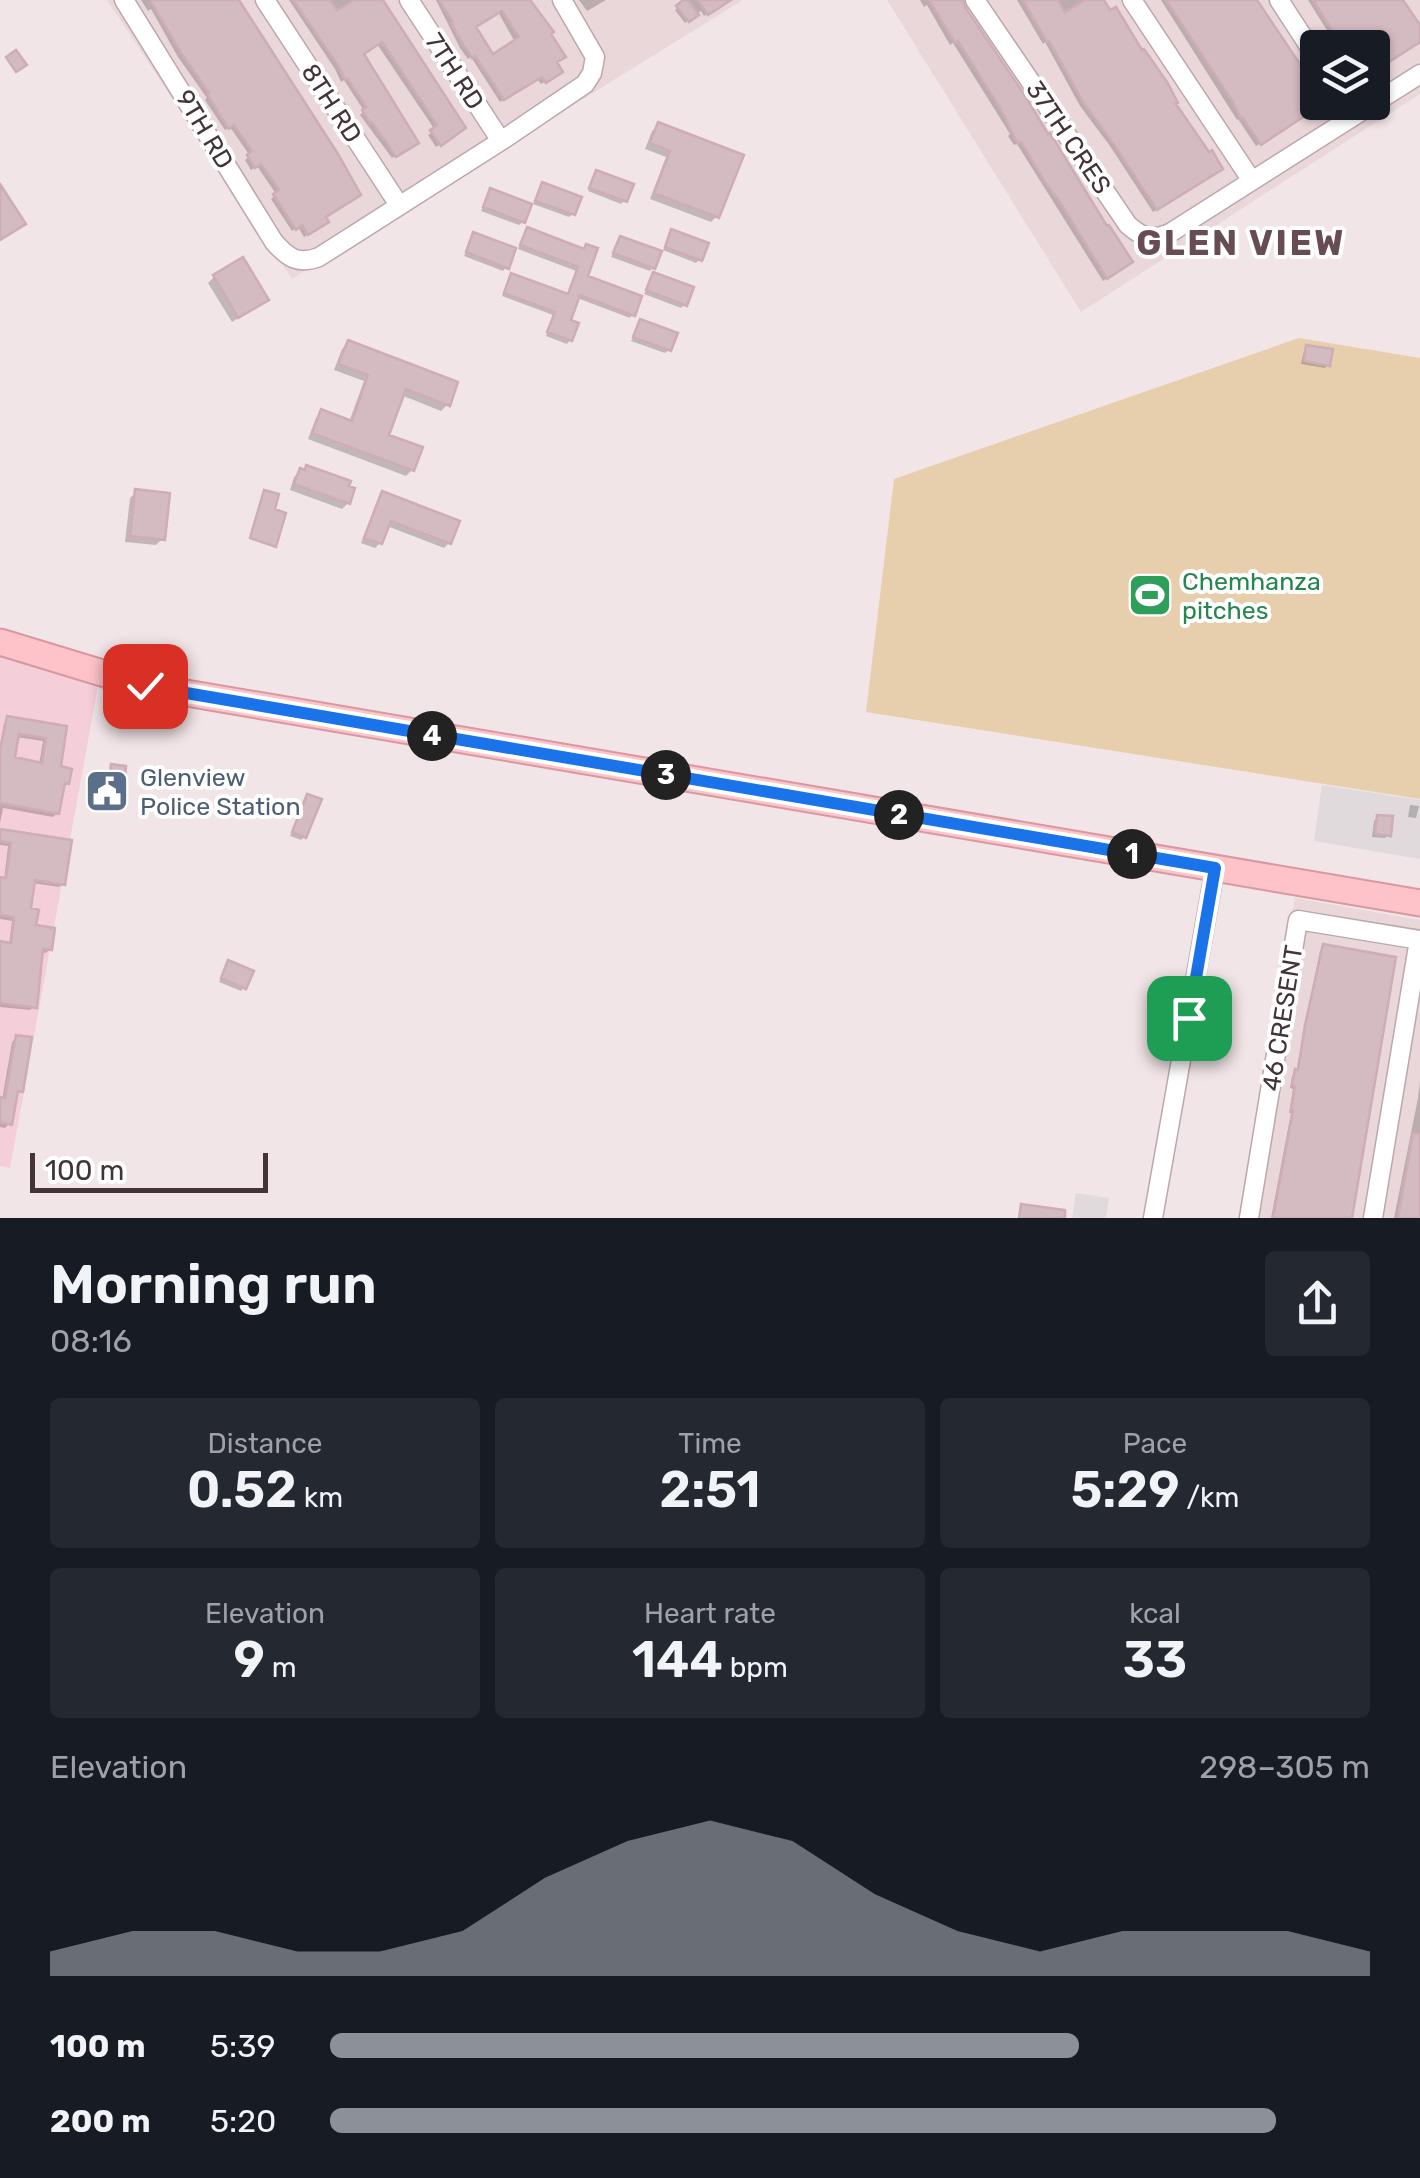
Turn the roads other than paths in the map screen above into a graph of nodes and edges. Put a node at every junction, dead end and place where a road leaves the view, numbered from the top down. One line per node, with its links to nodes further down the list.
1 (124, 0): 14 (street, 9TH RD)
2 (265, 0): 14 (street, 8TH RD)
3 (409, 0): 12 (street, 7TH RD)
4 (562, 0): 12 (street)
5 (975, 0): 13 (street, 37TH CRES)
6 (1132, 0): 13 (street)
7 (1279, 0): 8 (street)
8 (1300, 32)
9 (1420, 74): 10 (street)
10 (1390, 89)
11 (1335, 120): 13 (street)
12 (501, 141): 14 (street)
13 (1252, 181)
14 (399, 206)
15 (0, 642): 16 (street)
16 (1215, 868): 17 (street); 19 (street)
17 (1420, 903)
18 (1419, 940): 20 (street, 46 CRESENT); 21 (street, 46 CRESENT)
19 (1154, 1218)
20 (1249, 1218)
21 (1373, 1218)

